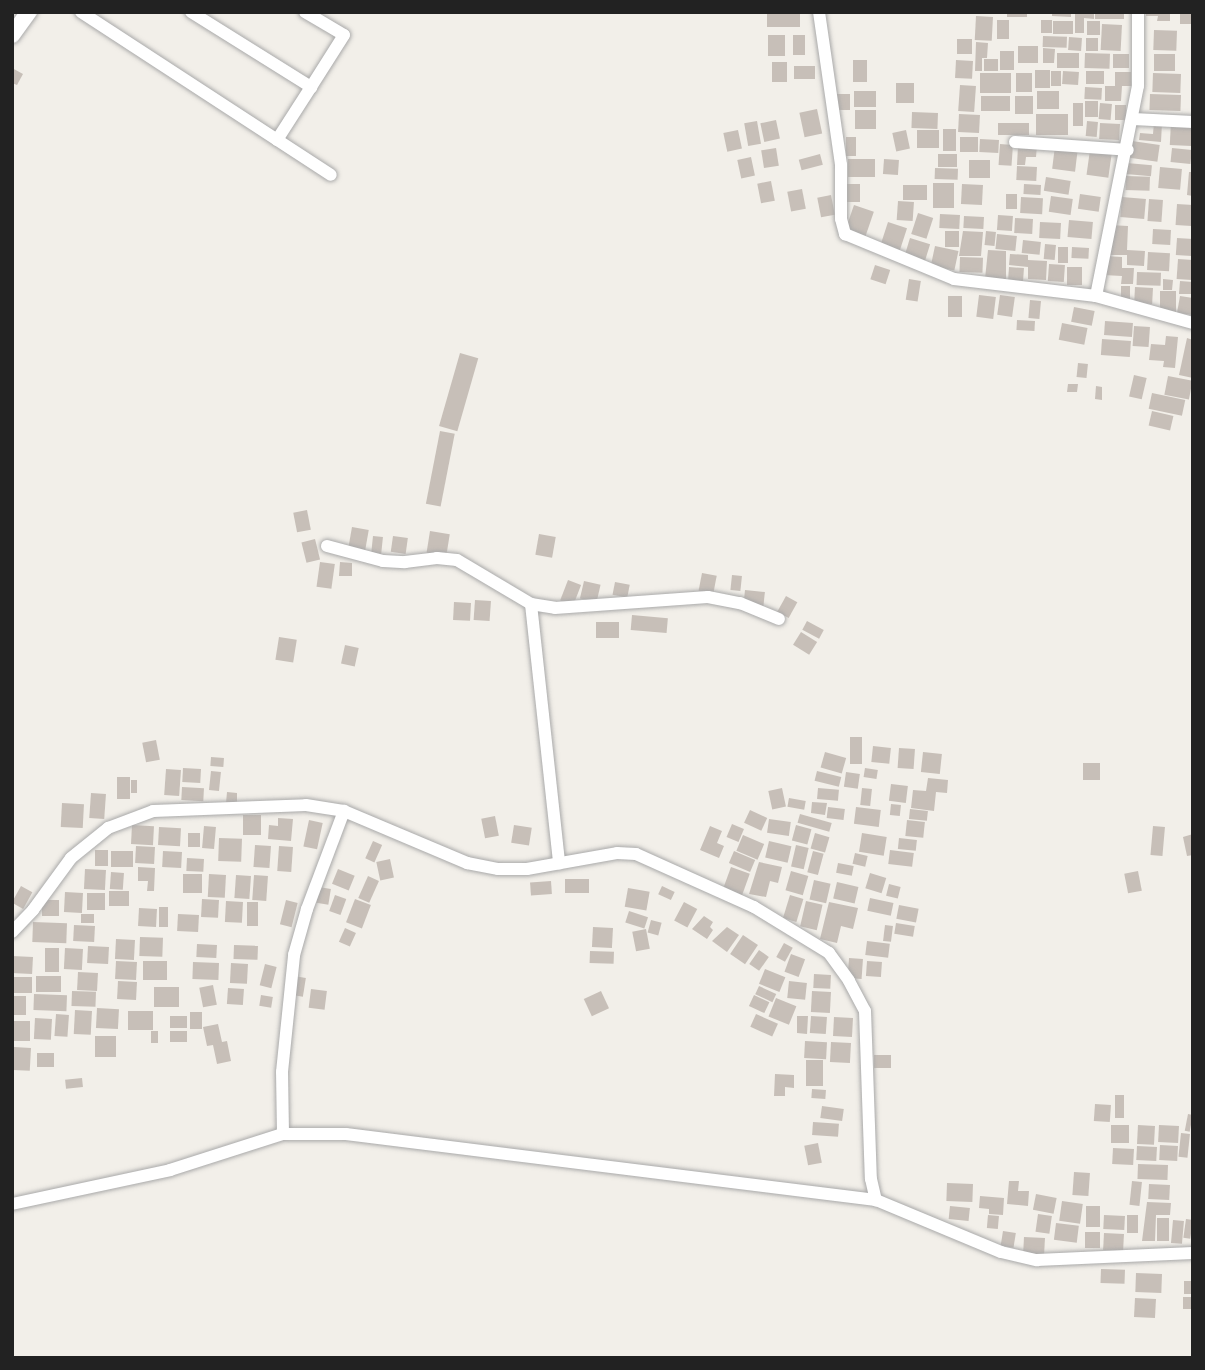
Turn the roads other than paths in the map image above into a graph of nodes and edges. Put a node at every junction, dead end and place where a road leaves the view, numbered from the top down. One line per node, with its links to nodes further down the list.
1 (29, 12): 7 (street)
2 (81, 12): 11 (street)
3 (305, 12): 8 (street)
4 (819, 12): 15 (street)
5 (1138, 12): 9 (street)
6 (195, 13): 8 (street)
7 (12, 35)
8 (311, 87): 11 (street)
9 (1133, 118): 10 (street); 13 (street)
10 (1193, 122)
11 (276, 140): 14 (street)
12 (1015, 142): 13 (street)
13 (1128, 150): 15 (street)
14 (331, 175)
15 (1096, 296): 16 (street)
16 (1193, 323)
17 (327, 546): 18 (street)
18 (531, 604): 19 (street); 21 (street)
19 (779, 619)
20 (344, 811): 21 (street); 22 (street); 23 (street)
21 (559, 863): 24 (street)
22 (12, 932)
23 (283, 1134): 24 (street); 25 (street)
24 (876, 1200): 26 (street)
25 (12, 1204)
26 (1193, 1253)

